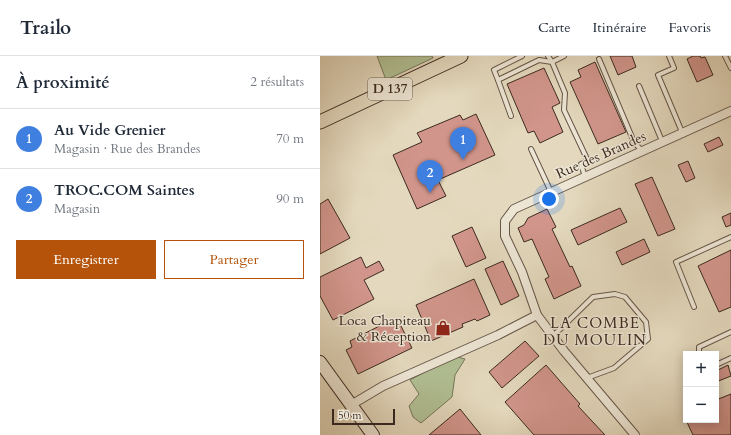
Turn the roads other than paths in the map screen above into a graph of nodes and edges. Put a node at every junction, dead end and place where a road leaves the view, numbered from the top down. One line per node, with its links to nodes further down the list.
1 (461, 56): 15 (main road, D 137)
2 (522, 56): 11 (lane)
3 (548, 56): 8 (lane)
4 (564, 56): 8 (lane)
5 (669, 56): 16 (lane)
6 (725, 56): 9 (lane)
7 (599, 59): 19 (lane)
8 (552, 62): 11 (lane); 20 (lane)
9 (730, 62): 10 (lane)
10 (731, 68)
11 (498, 80): 14 (lane)
12 (639, 86): 17 (lane)
13 (731, 111): 16 (street, Rue des Brandes)
14 (511, 116)
15 (320, 122)
16 (682, 132): 17 (street, Rue des Brandes)
17 (662, 141): 19 (street, Rue des Brandes)
18 (531, 149): 21 (lane)
19 (642, 151): 20 (street, Rue des Brandes)
20 (585, 176): 21 (street, Rue des Brandes)
21 (551, 192): 24 (street, Rue des Brandes)
22 (731, 237): 23 (lane)
23 (694, 307)
24 (537, 315): 26 (street, Rue des Brandes); 32 (street)
25 (731, 332): 27 (lane)
26 (553, 336): 31 (street); 31 (lane)
27 (698, 351)
28 (731, 358): 30 (lane)
29 (320, 362): 32 (main road)
30 (719, 364)
31 (587, 378): 34 (street)
32 (351, 405): 33 (main road)
33 (372, 435)
34 (635, 435)

